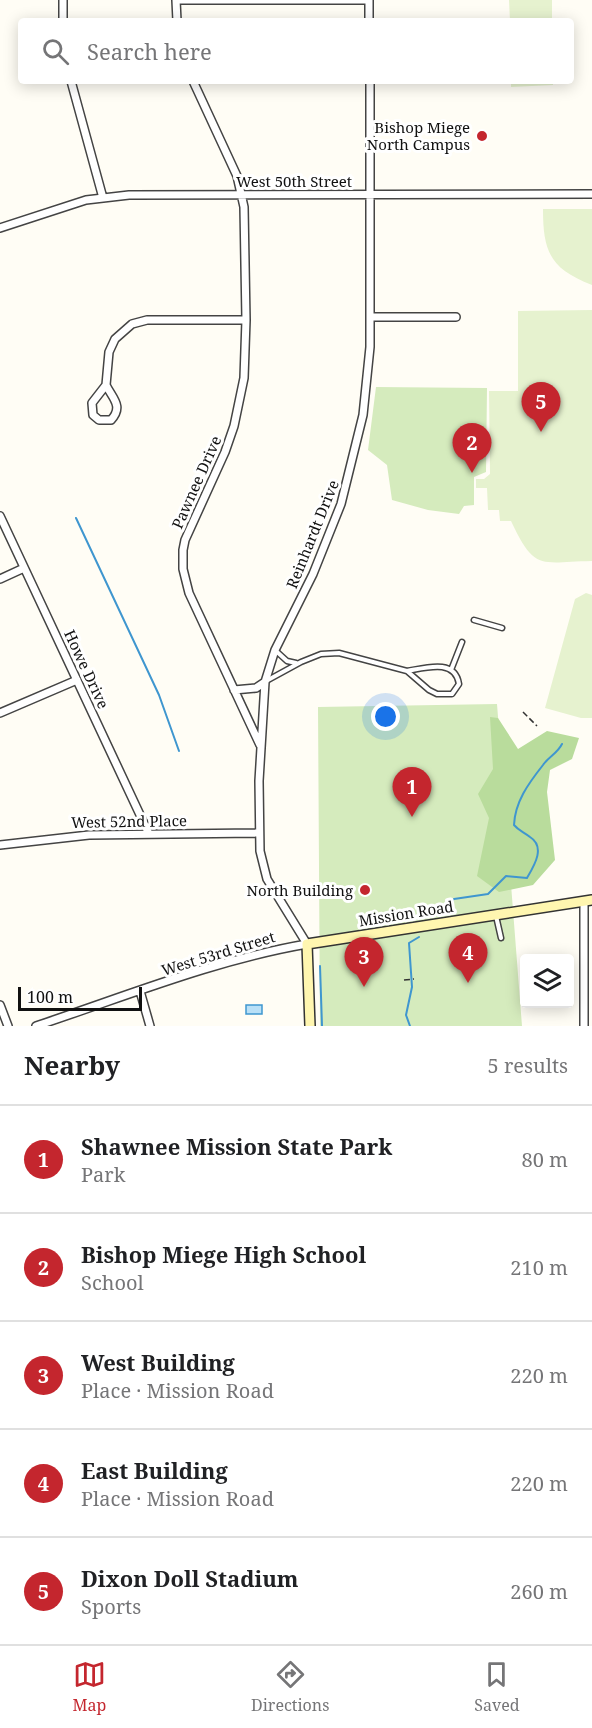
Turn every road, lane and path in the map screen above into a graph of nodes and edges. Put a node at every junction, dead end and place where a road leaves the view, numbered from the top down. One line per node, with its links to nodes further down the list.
1 (63, 0): 4 (street)
2 (176, 0): 3 (street); 5 (street)
3 (369, 0): 6 (street)
4 (63, 18)
5 (177, 18)
6 (369, 18)
7 (72, 84): 13 (street)
8 (194, 84): 10 (street, Pawnee Drive)
9 (370, 84): 11 (street, Reinhardt Drive)
10 (242, 194): 11 (street, West 50th Street); 13 (street, West 50th Street); 17 (street, Pawnee Drive)
11 (370, 194): 12 (street, West 50th Street); 15 (street, Reinhardt Drive)
12 (592, 194)
13 (103, 198): 14 (street, West 50th Street)
14 (0, 228)
15 (371, 317): 16 (street); 25 (street, Reinhardt Drive)
16 (456, 317)
17 (246, 320): 18 (street); 31 (street, Pawnee Drive)
18 (106, 385): 18 (street)
19 (0, 516): 20 (street, Howe Drive)
20 (24, 568): 21 (street); 29 (street, Howe Drive)
21 (0, 579)
22 (474, 620): 23 (lane)
23 (502, 628)
24 (462, 642): 27 (lane)
25 (275, 650): 26 (lane); 30 (street, Reinhardt Drive)
26 (298, 663): 28 (lane); 30 (lane)
27 (451, 670): 28 (lane); 28 (lane)
28 (407, 671)
29 (77, 680): 33 (street); 37 (street, Howe Drive)
30 (265, 682): 31 (street); 35 (street, Reinhardt Drive)
31 (234, 690): 35 (street, Pawnee Drive)
32 (523, 712): 34 (path)
33 (0, 713)
34 (537, 726)
35 (260, 746): 36 (street, Reinhardt Drive)
36 (259, 833): 37 (street, West 52nd Place); 42 (street, Reinhardt Drive)
37 (148, 834): 38 (street, West 52nd Place)
38 (0, 845)
39 (588, 901): 40 (main road, Mission Road); 51 (street)
40 (496, 915): 41 (lane); 42 (main road, Mission Road)
41 (501, 938)
42 (307, 944): 45 (street, West 53rd Street); 50 (main road)
43 (414, 979): 44 (path)
44 (404, 980)
45 (140, 991): 48 (street, West 53rd Street); 49 (street)
46 (0, 1005): 47 (street)
47 (8, 1026)
48 (36, 1026)
49 (150, 1026)
50 (310, 1026)
51 (584, 1026)

